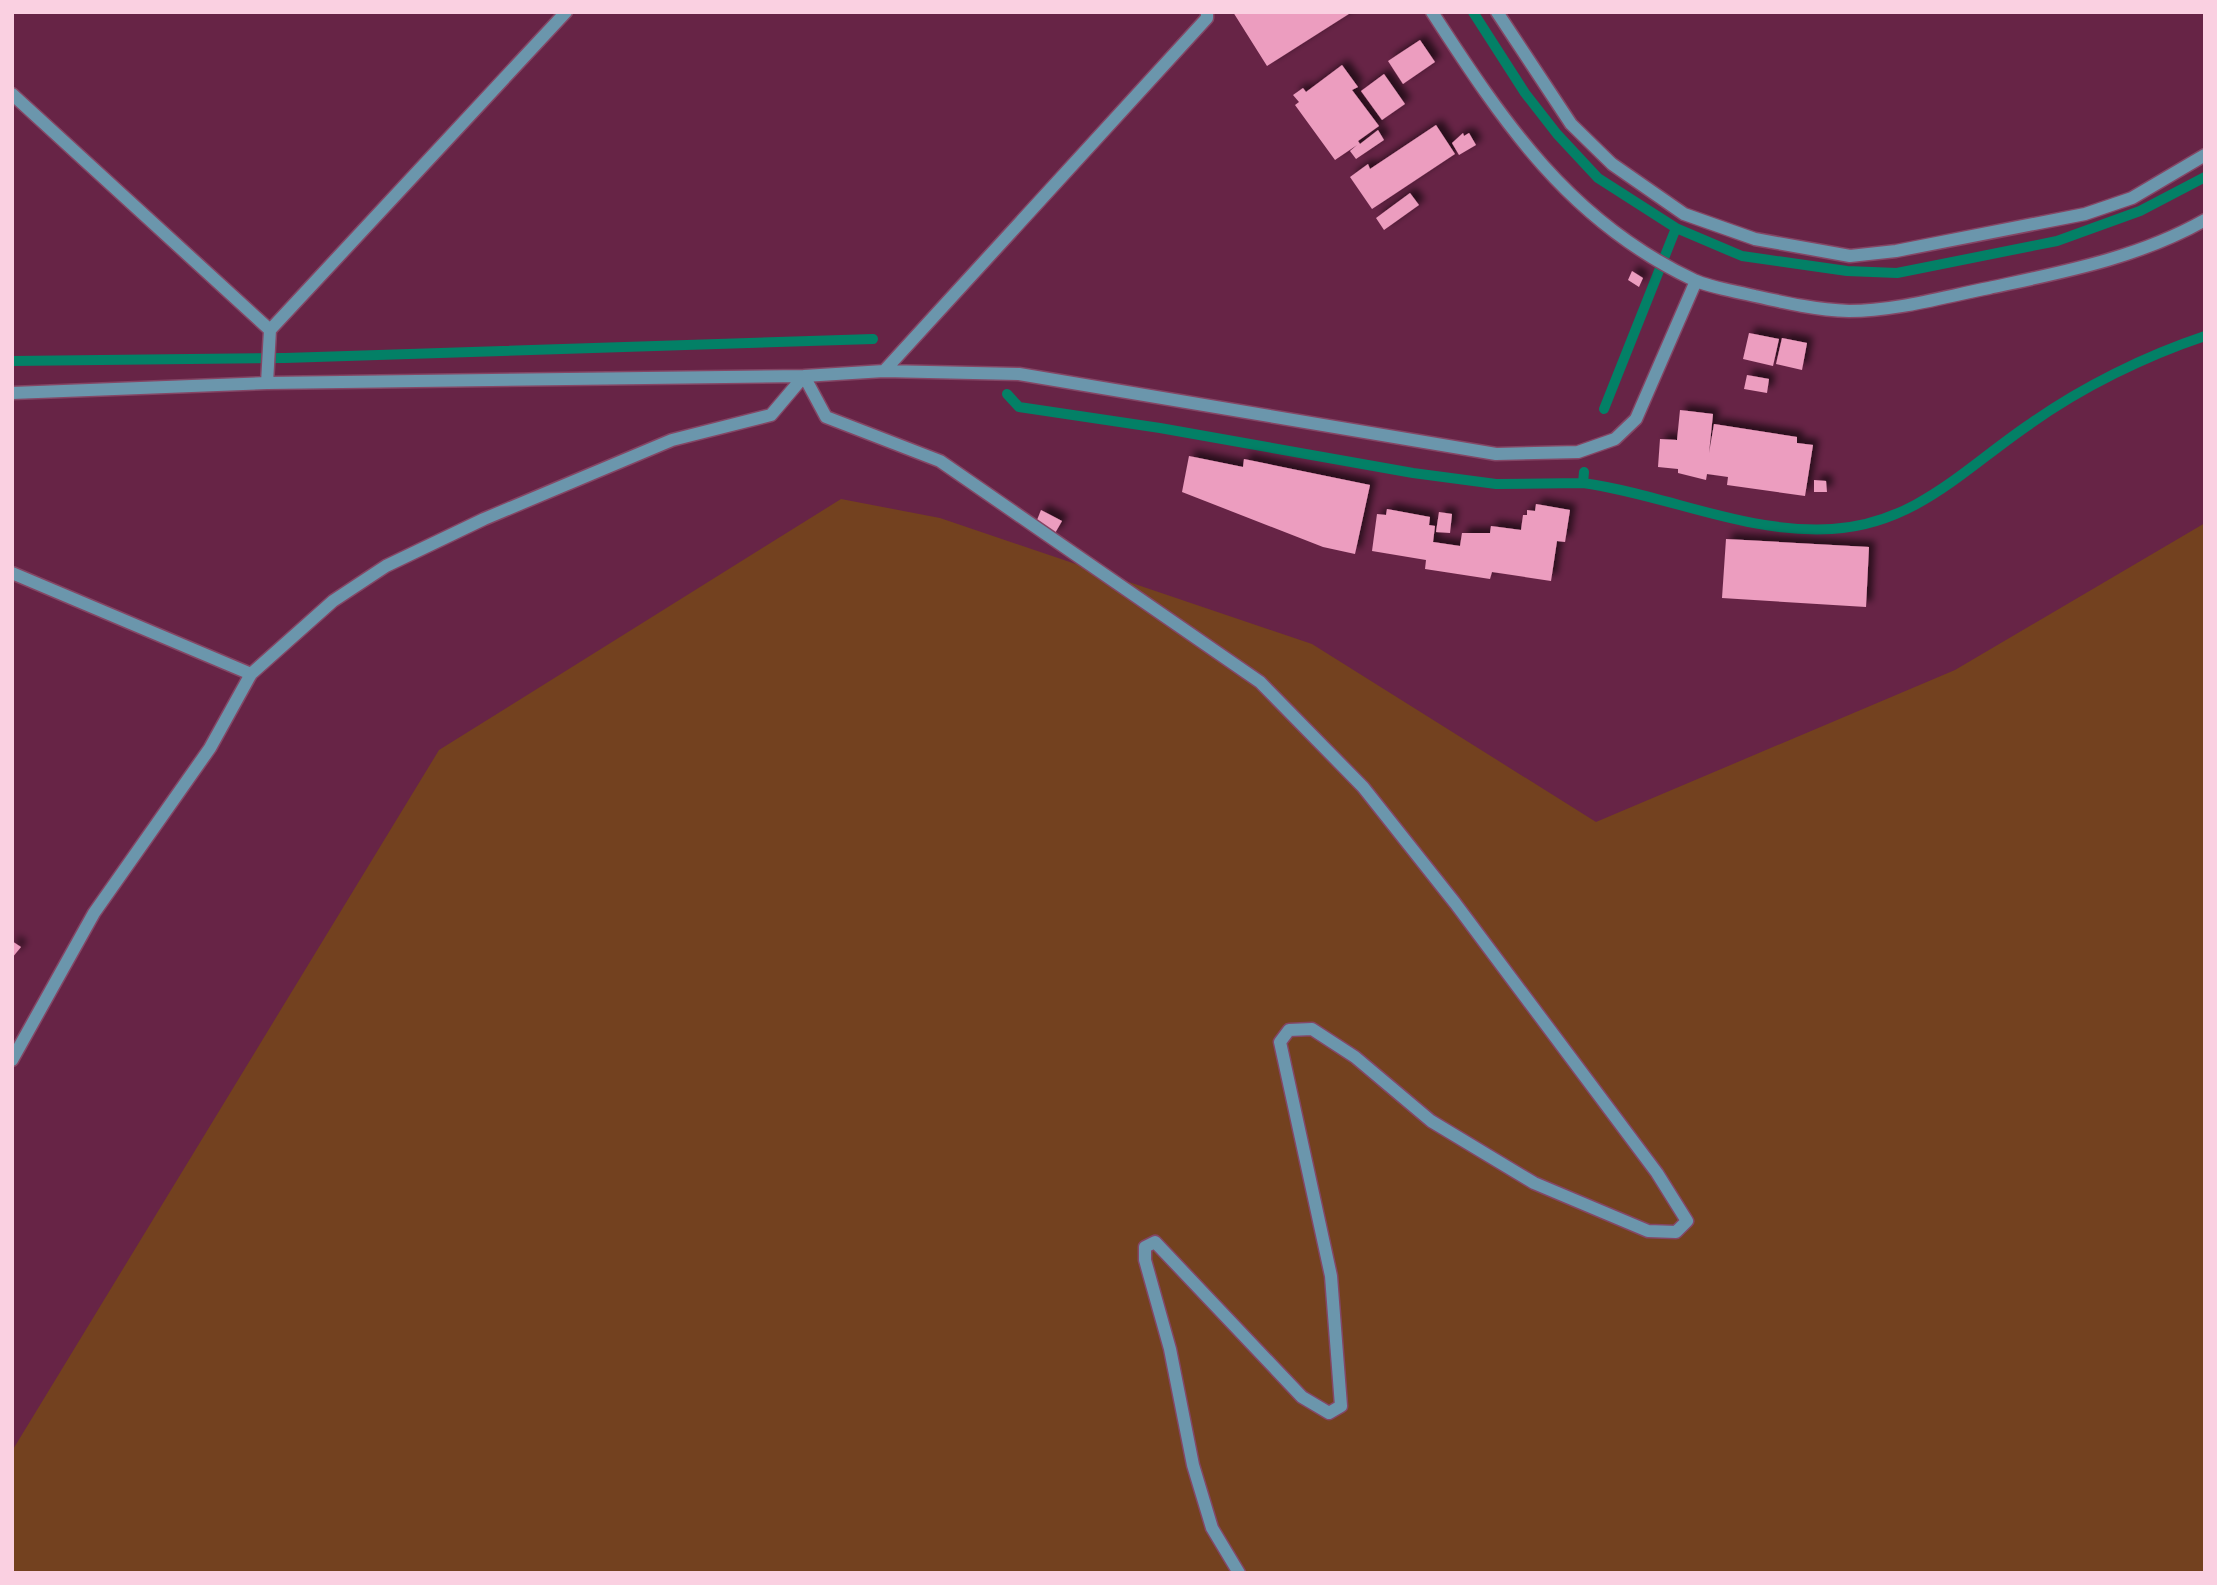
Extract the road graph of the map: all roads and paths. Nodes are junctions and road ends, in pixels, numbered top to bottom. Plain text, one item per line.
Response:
1 (566, 12) edge
2 (1207, 12) edge
3 (1432, 12) edge
4 (1497, 12) edge
5 (12, 94) edge
6 (2205, 155) edge
7 (2205, 220) edge
8 (1696, 281) junction
9 (270, 330) junction
10 (884, 371) junction
11 (804, 376) junction
12 (267, 377) junction
13 (12, 393) edge
14 (12, 573) edge
15 (251, 674) junction
16 (12, 1060) edge
17 (1240, 1573) edge

1 - 9 street
2 - 10 street
3 - 8 street
4 - 6 street
5 - 9 street
7 - 8 street
8 - 10 street
9 - 12 street
10 - 11 street
11 - 12 street
11 - 15 street
11 - 17 street
12 - 13 street
14 - 15 street
15 - 16 street

